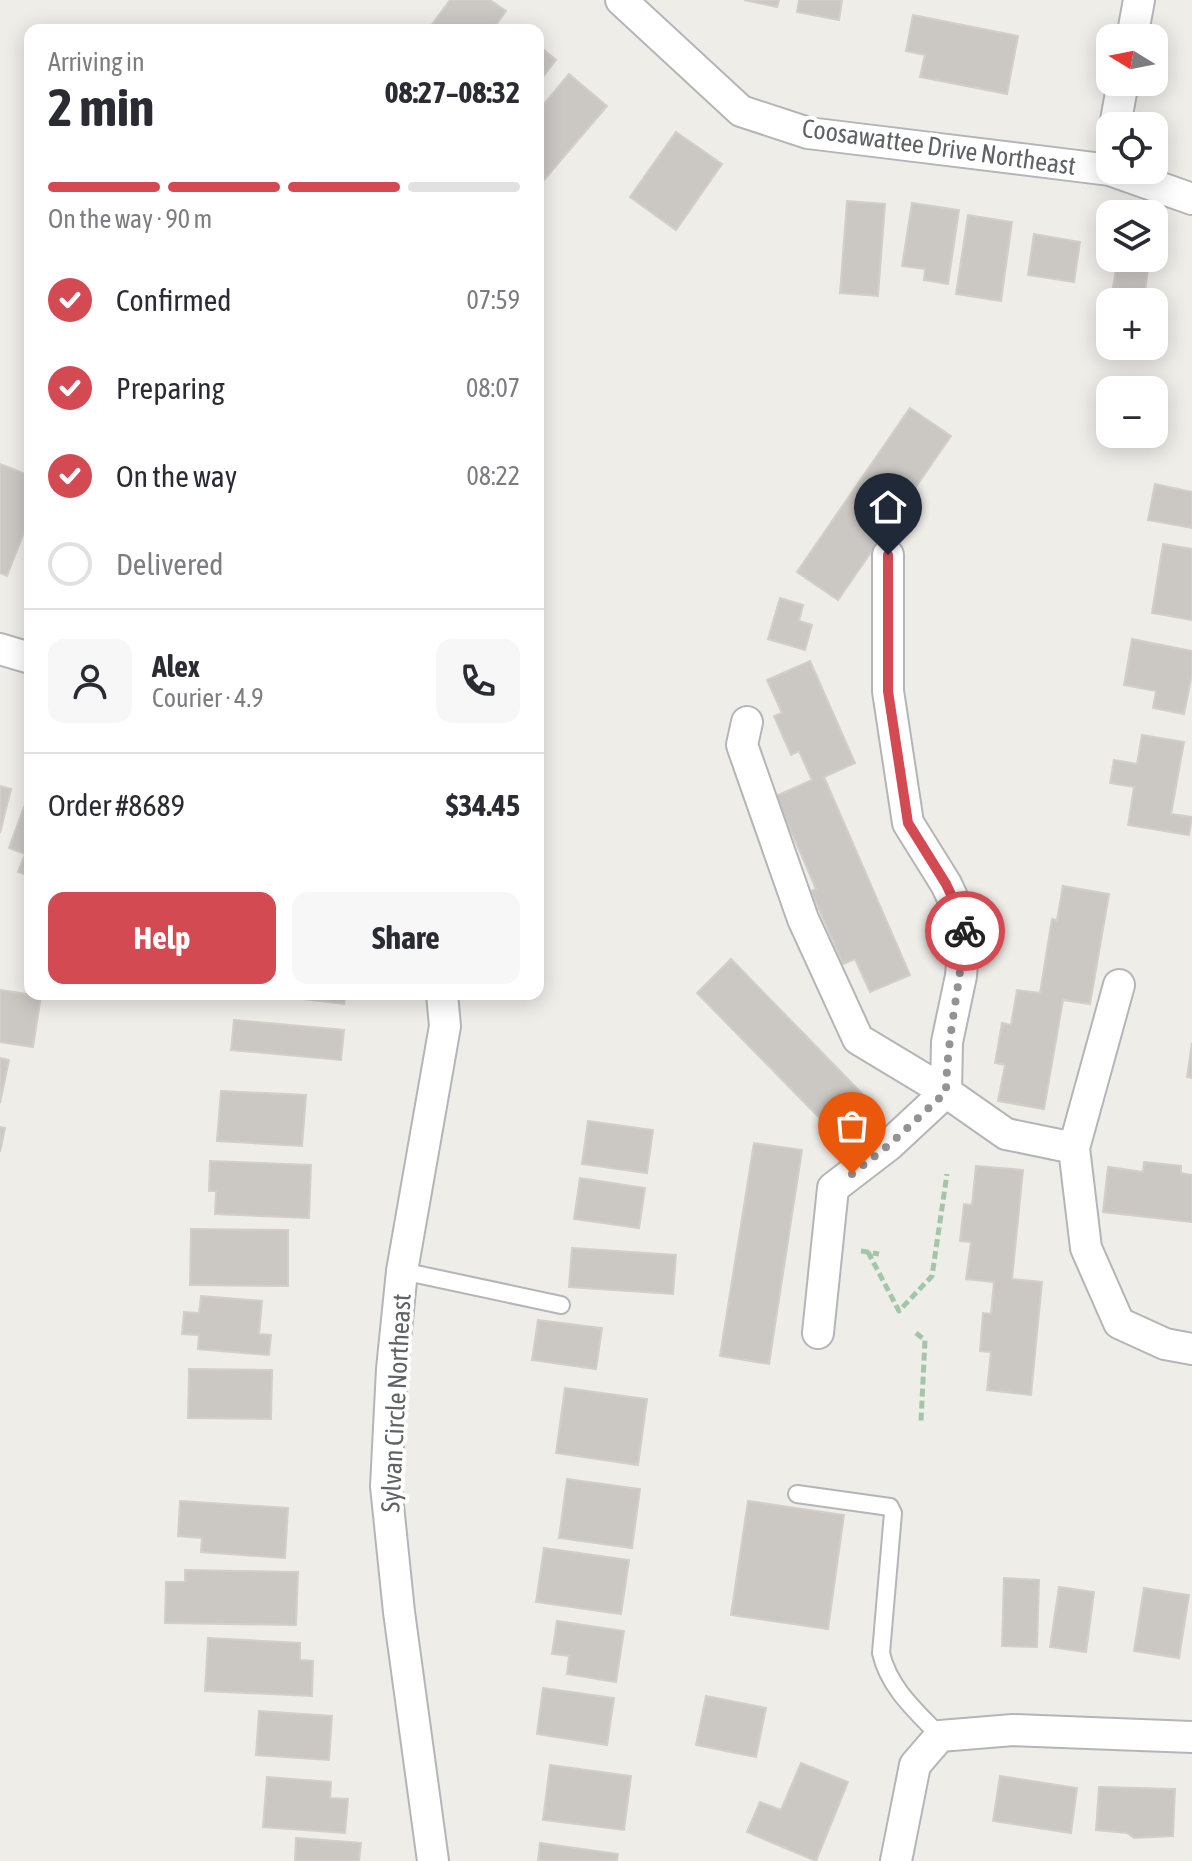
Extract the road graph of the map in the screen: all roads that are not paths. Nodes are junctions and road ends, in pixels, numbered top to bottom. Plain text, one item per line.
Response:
1 (621, 0) edge
2 (1139, 0) edge
3 (1135, 24) edge
4 (1096, 164) edge
5 (1155, 184) edge
6 (1192, 199) edge
7 (888, 555) dead end
8 (0, 649) edge
9 (24, 656) edge
10 (747, 722) dead end
11 (1119, 985) dead end
12 (443, 1000) edge
13 (946, 1092) junction
14 (1074, 1148) junction
15 (402, 1271) junction
16 (561, 1305) dead end
17 (818, 1333) dead end
18 (1192, 1349) edge
19 (797, 1494) dead end
20 (940, 1736) junction
21 (1192, 1737) edge
22 (433, 1861) edge
23 (896, 1861) edge

1 - 4 street, Coosawattee Drive Northeast
2 - 3 street
5 - 6 street, Coosawattee Drive Northeast
7 - 13 street
8 - 9 street
10 - 13 street
11 - 14 street
12 - 15 street, Sylvan Circle Northeast
13 - 14 street
13 - 17 street
14 - 18 street
15 - 16 lane
15 - 22 street, Sylvan Circle Northeast
19 - 20 lane
20 - 21 street
20 - 23 street

